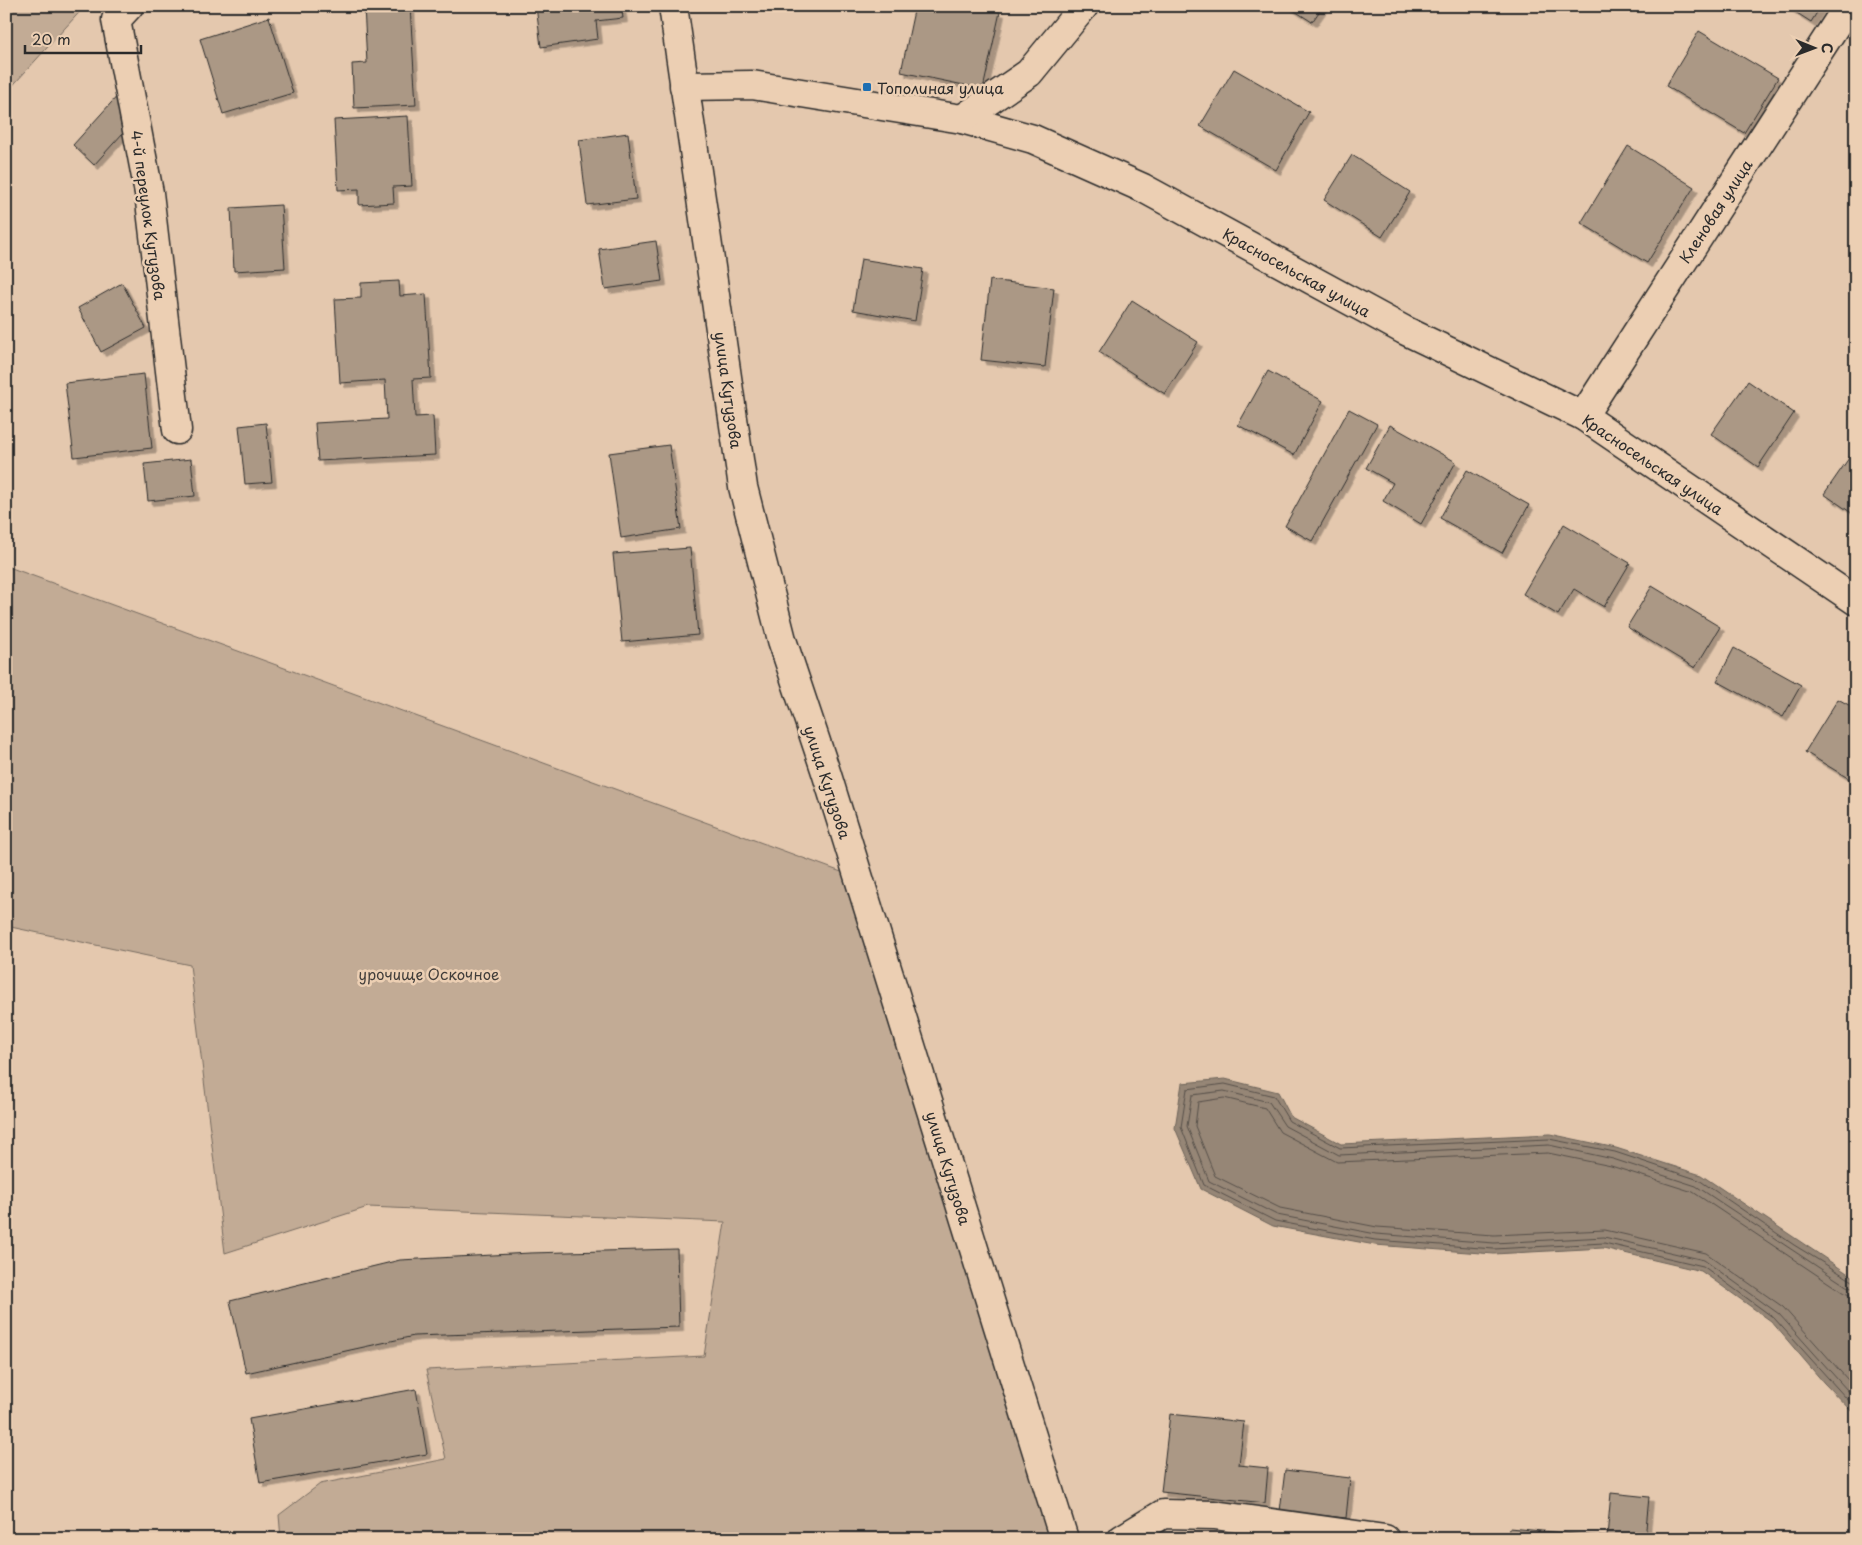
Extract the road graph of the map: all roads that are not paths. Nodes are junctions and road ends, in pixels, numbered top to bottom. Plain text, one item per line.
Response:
1 (129, 6) edge
2 (672, 6) edge
3 (1084, 6) edge
4 (1848, 6) edge
5 (684, 86) junction
6 (962, 119) junction
7 (1583, 416) junction
8 (177, 430) dead end
9 (1856, 601) edge
10 (1064, 1539) edge
11 (1122, 1539) edge
12 (1385, 1539) edge

1 - 8 street, 4-й переулок Кутузова
2 - 5 street, улица Кутузова
3 - 6 street
4 - 7 street, Кленовая улица
5 - 6 street, Красносельская улица
5 - 10 street, улица Кутузова
6 - 7 street, Красносельская улица
7 - 9 street, Красносельская улица
11 - 12 street

